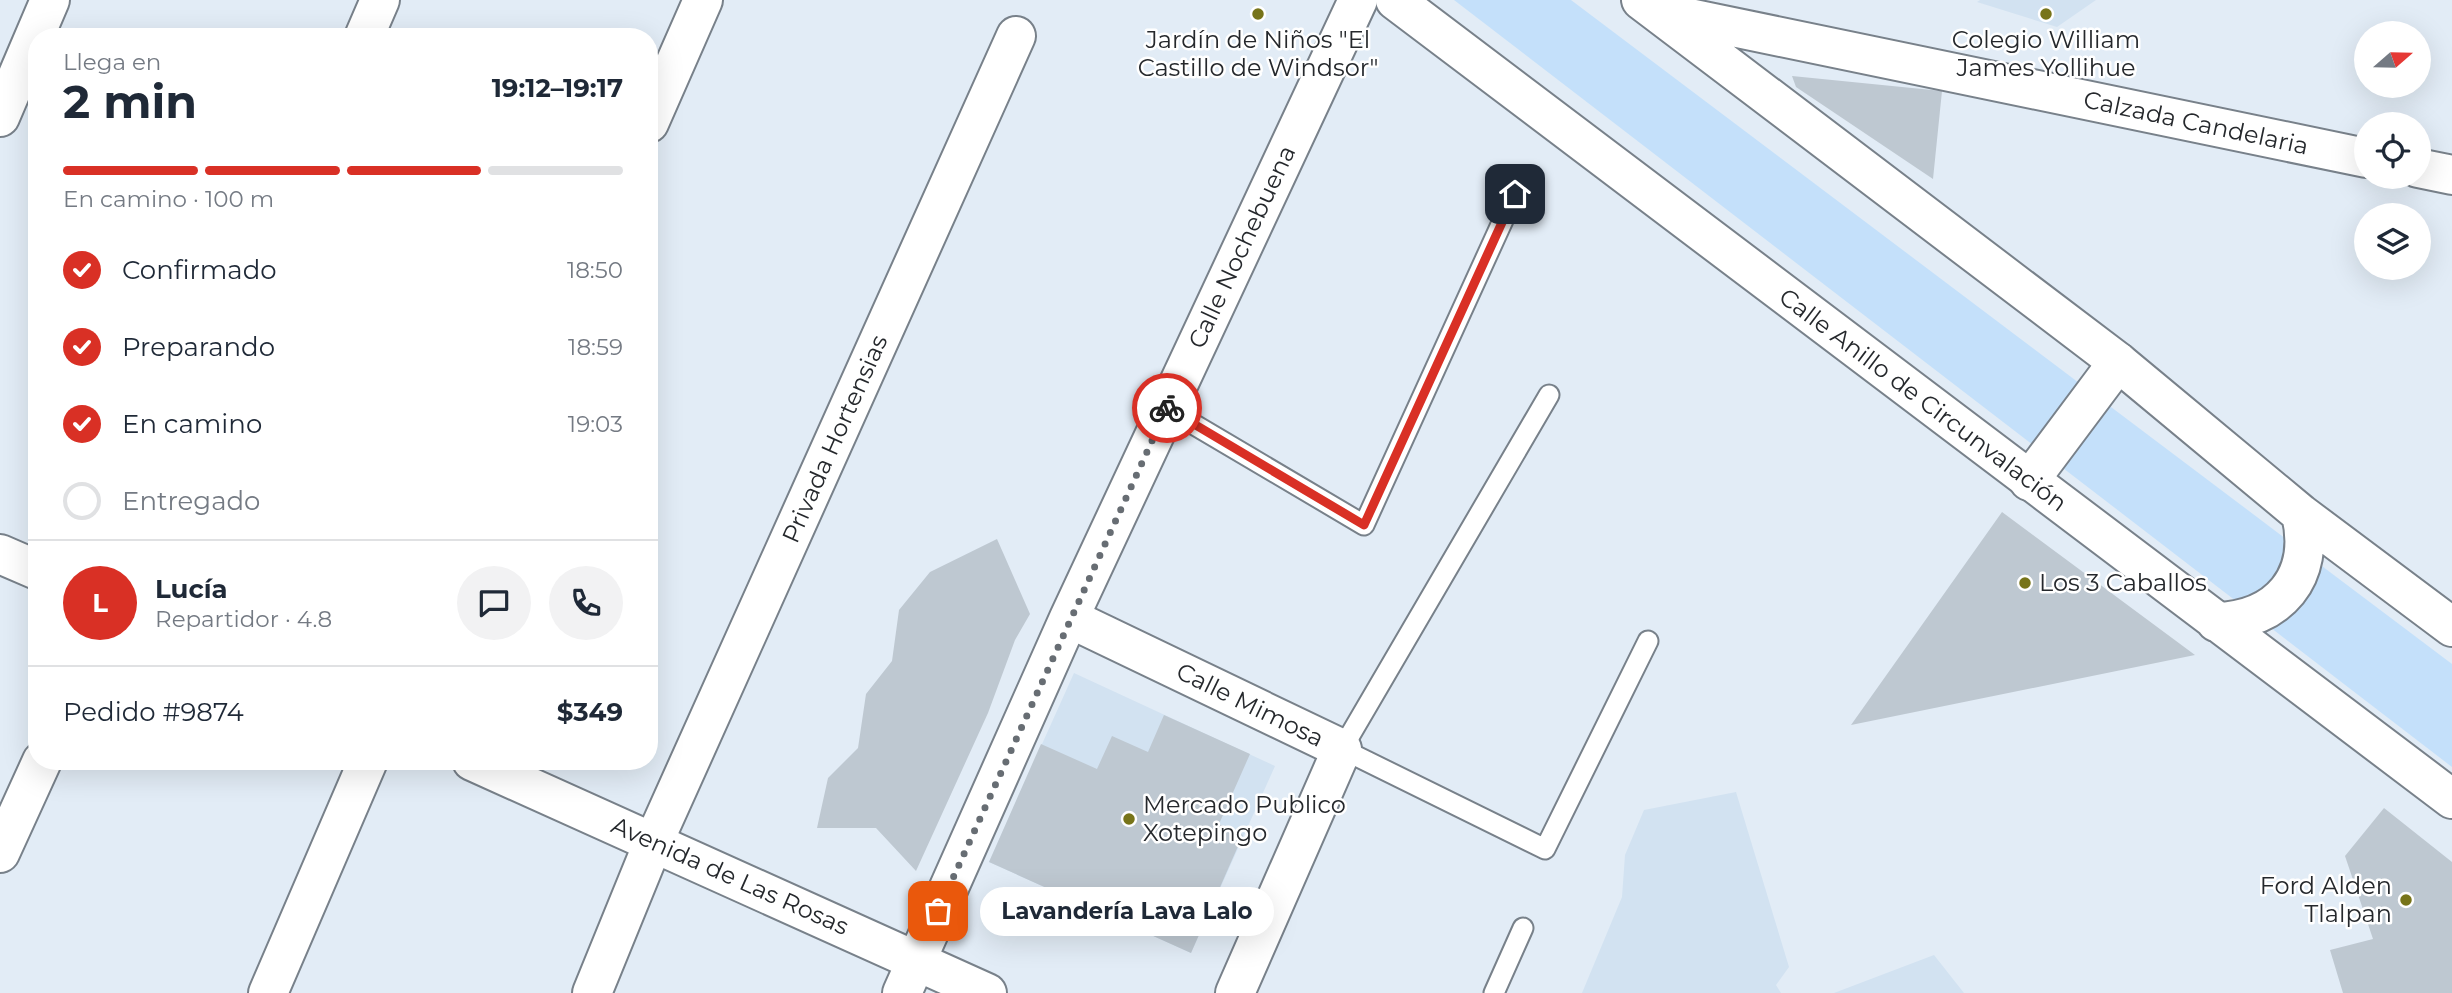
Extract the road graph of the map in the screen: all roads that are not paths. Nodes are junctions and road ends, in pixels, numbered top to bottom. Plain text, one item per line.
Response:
1 (50, 0) edge
2 (380, 0) edge
3 (704, 0) edge
4 (1358, 0) edge
5 (1395, 0) edge
6 (1648, 6) edge
7 (38, 28) edge
8 (368, 28) edge
9 (1016, 36) dead end
10 (28, 51) edge
11 (658, 103) edge
12 (0, 117) edge
13 (2354, 155) edge
14 (2431, 171) edge
15 (2452, 175) edge
16 (1515, 194) dead end
17 (2118, 362) junction
18 (1549, 396) dead end
19 (1166, 408) junction
20 (2029, 481) junction
21 (2301, 514) junction
22 (0, 554) edge
23 (28, 566) edge
24 (1069, 618) junction
25 (2216, 622) junction
26 (2452, 627) edge
27 (1648, 641) dead end
28 (1342, 749) junction
29 (37, 770) edge
30 (364, 770) edge
31 (492, 770) edge
32 (2452, 799) edge
33 (654, 841) junction
34 (0, 853) edge
35 (1523, 928) dead end
36 (909, 976) edge
37 (268, 993) edge
38 (592, 993) edge
39 (987, 993) edge
40 (1235, 993) edge
41 (1494, 993) edge

1 - 7 street
2 - 8 street
3 - 11 street
4 - 19 street, Calle Nochebuena
5 - 20 street, Calle Anillo de Circunvalación
6 - 13 street, Calzada Candelaria
6 - 17 street
9 - 33 street, Privada Hortensias
10 - 12 street
14 - 15 street
16 - 19 lane
17 - 20 street
17 - 21 street
18 - 28 lane
19 - 24 street, Calle Nochebuena
20 - 25 street, Calle Anillo de Circunvalación
21 - 25 street
21 - 26 street
22 - 23 street
24 - 28 street, Calle Mimosa
24 - 36 street, Calle Nochebuena
25 - 32 street, Calle Anillo de Circunvalación
27 - 28 lane
28 - 40 street, Calle Mimosa
29 - 34 street
30 - 37 street
31 - 33 street, Avenida de Las Rosas
33 - 36 street, Avenida de Las Rosas
33 - 38 street, Privada Hortensias
35 - 41 lane
36 - 39 street, Avenida de Las Rosas

